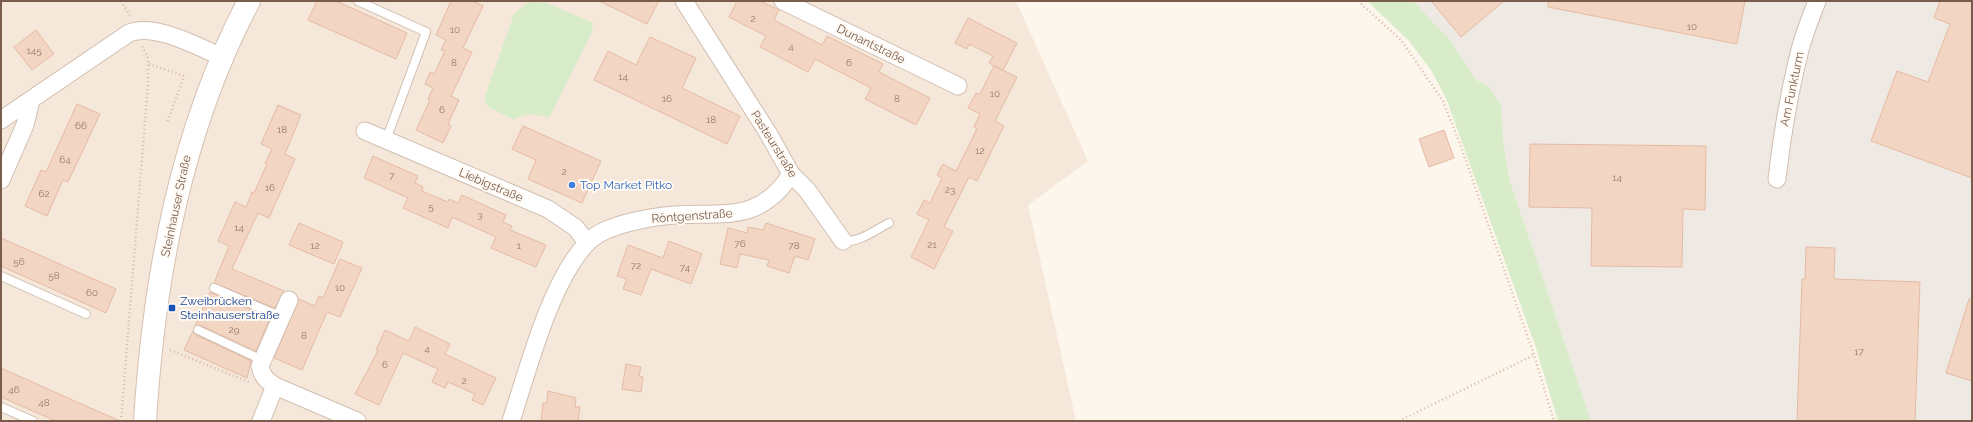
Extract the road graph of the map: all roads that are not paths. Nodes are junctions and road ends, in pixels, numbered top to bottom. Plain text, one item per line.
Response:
1 (249, 1) edge
2 (358, 1) edge
3 (684, 1) edge
4 (783, 1) edge
5 (1817, 1) edge
6 (222, 57) junction
7 (958, 86) dead end
8 (31, 100) junction
9 (1, 120) edge
10 (365, 131) dead end
11 (386, 140) junction
12 (791, 174) junction
13 (1777, 179) dead end
14 (1, 180) edge
15 (888, 223) dead end
16 (843, 241) joint
17 (588, 243) junction
18 (1, 276) edge
19 (214, 288) dead end
20 (289, 300) dead end
21 (86, 314) dead end
22 (282, 317) junction
23 (198, 330) dead end
24 (262, 360) junction
25 (271, 383) junction
26 (1, 406) edge
27 (33, 421) edge
28 (145, 421) edge
29 (261, 421) edge
30 (357, 421) edge
31 (511, 421) edge

1 - 6 main road, Steinhauser Straße
2 - 11 lane
3 - 12 street, Pasteurstraße
4 - 7 street, Dunantstraße
5 - 13 street, Am Funkturm
6 - 8 street
6 - 28 main road, Steinhauser Straße
8 - 9 street
8 - 14 street
10 - 11 street, Liebigstraße
11 - 17 street, Liebigstraße
12 - 16 street, Pasteurstraße
12 - 17 street, Röntgenstraße
15 - 16 lane, Pasteurstraße
17 - 31 street, Röntgenstraße
18 - 21 lane
19 - 22 lane
20 - 22 street
22 - 24 street
23 - 24 lane
24 - 25 street
25 - 29 street
25 - 30 street
26 - 27 lane

